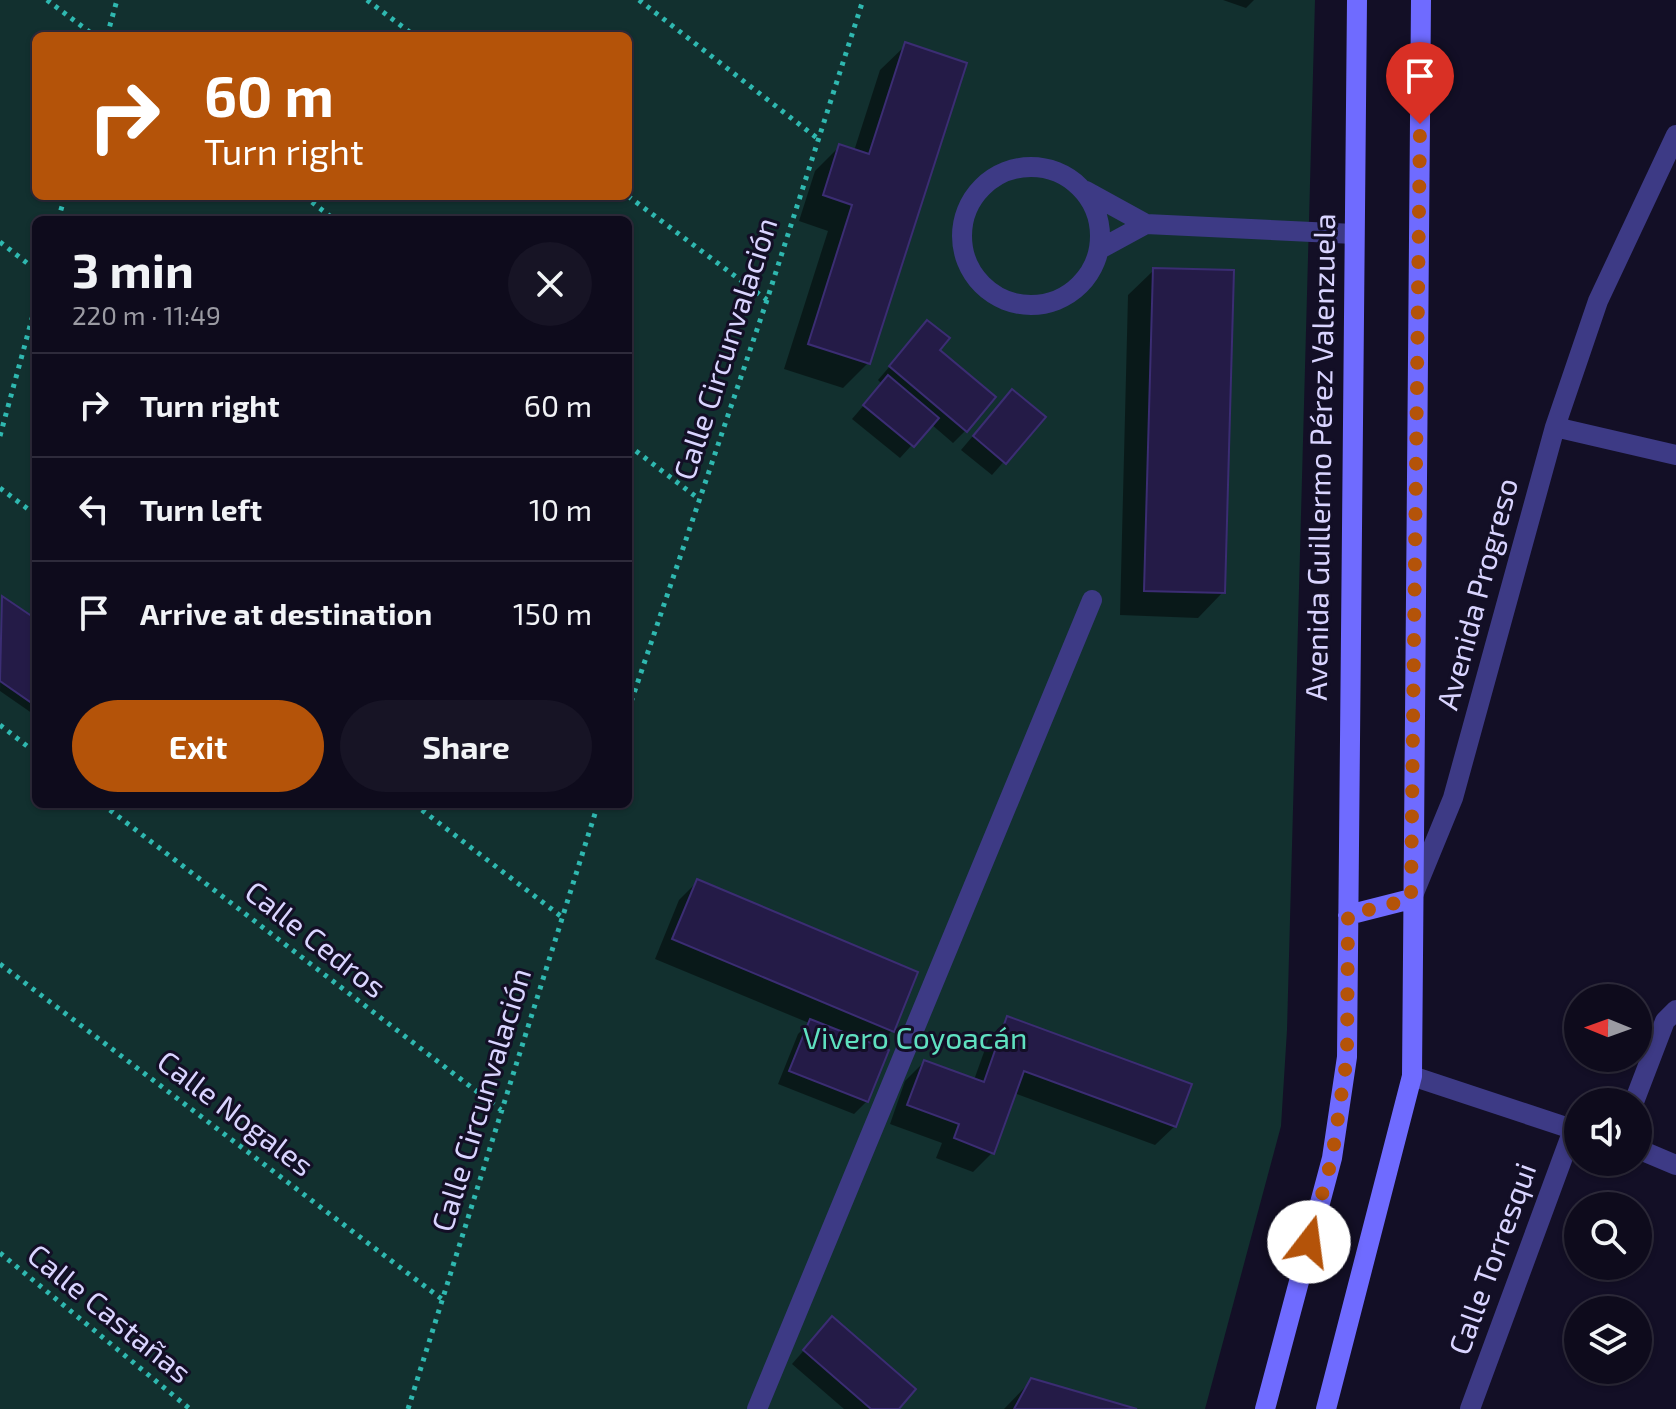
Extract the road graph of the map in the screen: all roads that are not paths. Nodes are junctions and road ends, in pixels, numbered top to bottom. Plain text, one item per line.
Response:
1 (1357, 0) edge
2 (1421, 0) edge
3 (1676, 135) edge
4 (1082, 188) junction
5 (1146, 224) junction
6 (1354, 234) junction
7 (1100, 249) junction
8 (1555, 427) junction
9 (1676, 455) edge
10 (1092, 600) dead end
11 (1411, 899) junction
12 (1348, 915) junction
13 (1676, 1010) edge
14 (1412, 1076) junction
15 (1639, 1088) edge
16 (1564, 1127) edge
17 (1652, 1155) edge
18 (1564, 1160) edge
19 (1676, 1165) edge
20 (757, 1409) edge
21 (1265, 1409) edge
22 (1326, 1409) edge
23 (1470, 1409) edge

1 - 6 street, Avenida Guillermo Pérez Valenzuela
2 - 11 street
3 - 8 street, Avenida Progreso
4 - 5 street
4 - 7 street
4 - 7 street
5 - 6 street
5 - 7 street
6 - 12 street, Avenida Guillermo Pérez Valenzuela
8 - 9 street
8 - 11 street, Avenida Progreso
10 - 20 street
11 - 12 street
11 - 14 street, Avenida Progreso
12 - 21 street
13 - 15 street
14 - 16 street
14 - 22 street, Avenida Progreso
17 - 19 street
18 - 23 street, Calle Torresqui

